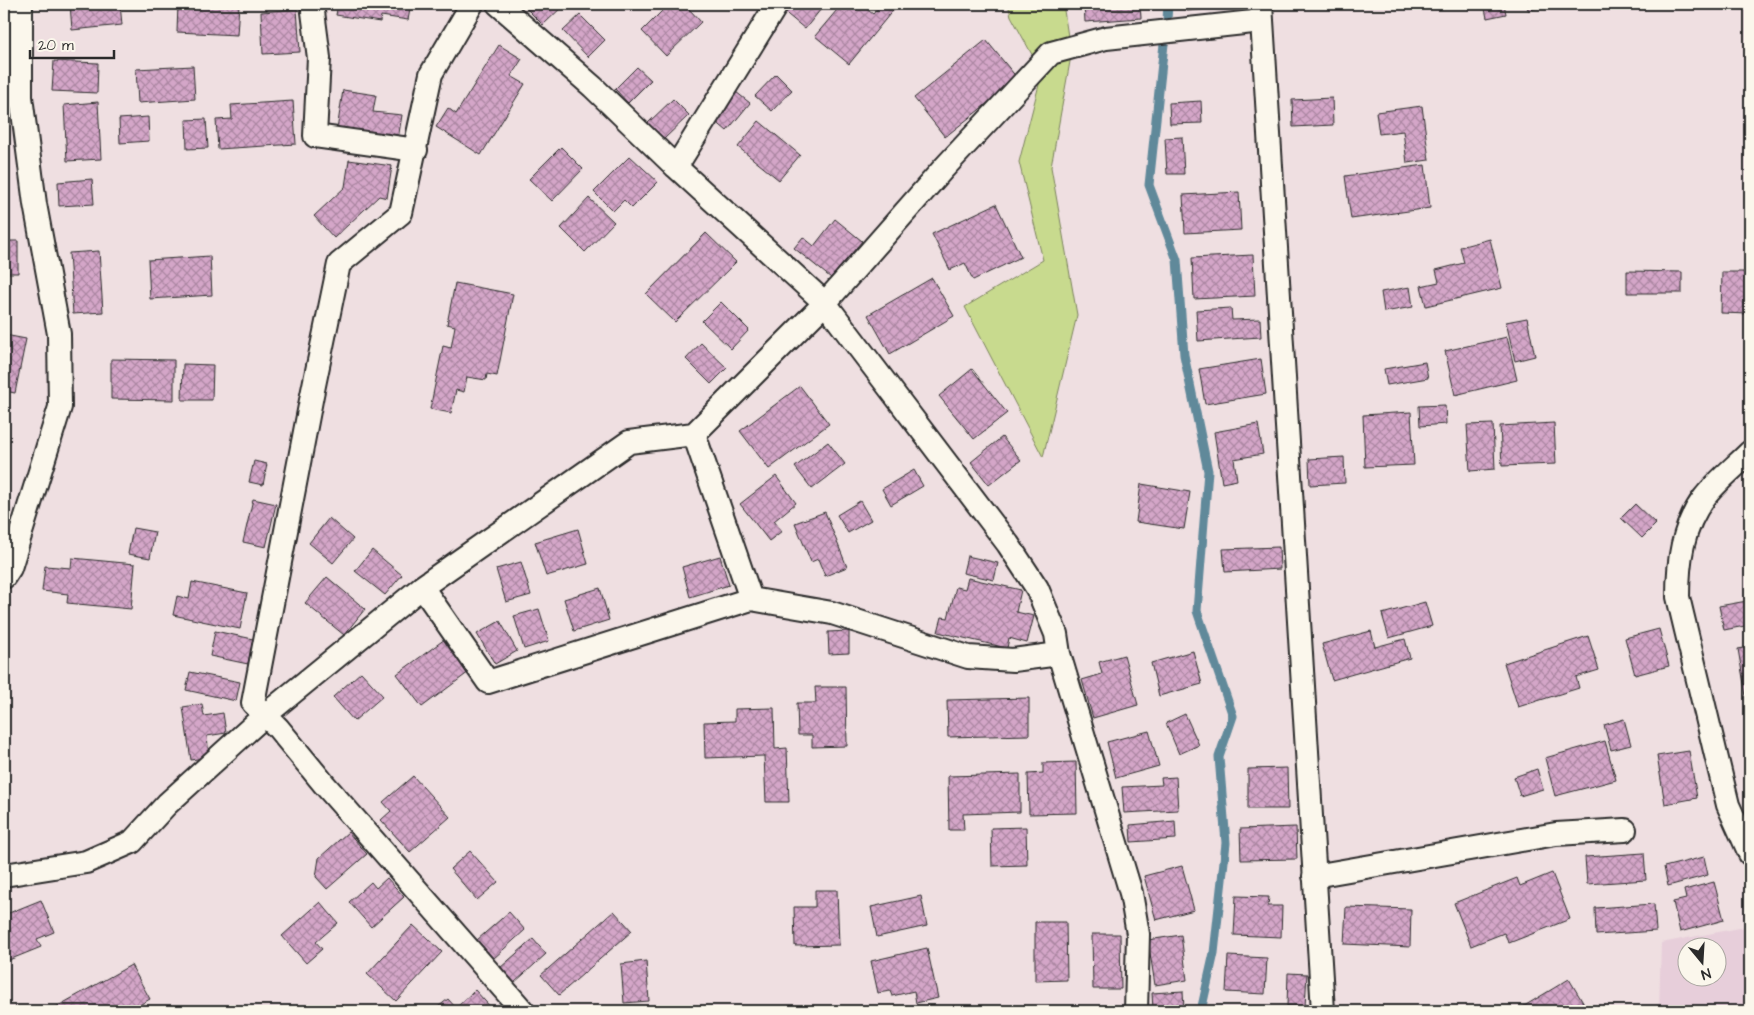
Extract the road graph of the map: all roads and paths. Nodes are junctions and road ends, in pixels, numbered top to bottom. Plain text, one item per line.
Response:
1 (20, 4) edge
2 (312, 4) edge
3 (472, 4) edge
4 (498, 4) edge
5 (777, 4) edge
6 (1261, 12) edge
7 (416, 150) junction
8 (676, 167) junction
9 (825, 303) junction
10 (694, 434) junction
11 (1750, 452) edge
12 (4, 577) edge
13 (422, 587) junction
14 (751, 599) junction
15 (1059, 654) junction
16 (264, 716) junction
17 (1625, 830) dead end
18 (1750, 854) edge
19 (4, 875) edge
20 (1314, 876) junction
21 (523, 1011) edge
22 (1136, 1011) edge
23 (1322, 1011) edge

1 - 12 street
2 - 7 street
3 - 7 street
4 - 8 street
5 - 8 street
6 - 9 street
6 - 20 street
7 - 16 street
8 - 9 street
9 - 10 street
9 - 15 street
10 - 13 street
10 - 14 street
11 - 18 street
13 - 14 street
13 - 16 street
14 - 15 street
15 - 22 street
16 - 19 street
16 - 21 street
17 - 20 street
20 - 23 street

